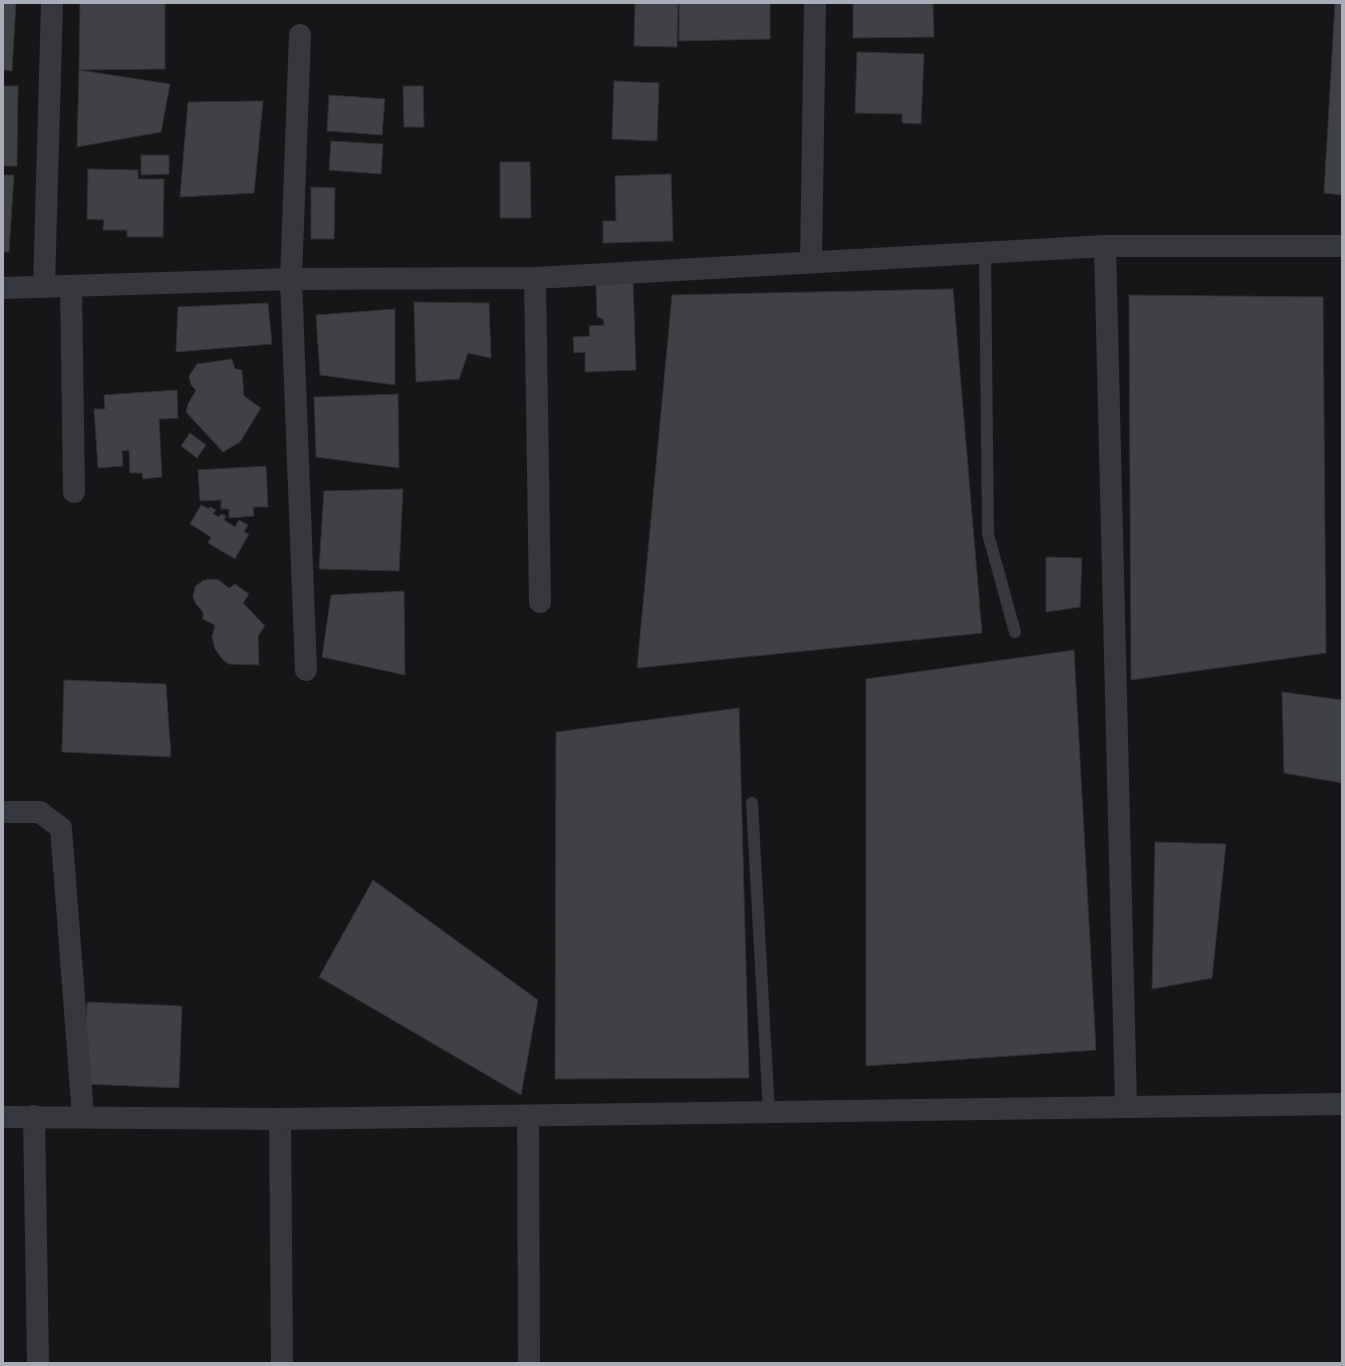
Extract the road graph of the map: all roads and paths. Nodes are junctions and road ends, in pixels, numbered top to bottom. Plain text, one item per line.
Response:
1 (52, 3) edge
2 (815, 3) edge
3 (300, 35) dead end
4 (1105, 246) junction
5 (1342, 246) edge
6 (985, 252) junction
7 (811, 262) junction
8 (534, 278) junction
9 (291, 279) junction
10 (71, 286) junction
11 (44, 287) junction
12 (3, 288) edge
13 (74, 492) dead end
14 (540, 602) dead end
15 (1015, 632) dead end
16 (306, 670) dead end
17 (752, 803) dead end
18 (3, 812) edge
19 (1342, 1104) edge
20 (1126, 1106) junction
21 (769, 1112) junction
22 (34, 1116) junction
23 (83, 1116) junction
24 (528, 1116) junction
25 (3, 1117) edge
26 (280, 1119) junction
27 (38, 1363) edge
28 (282, 1363) edge
29 (529, 1363) edge

1 - 11 street
2 - 7 street
3 - 9 street
4 - 5 street
4 - 6 street
4 - 20 street
6 - 7 street
6 - 15 lane
7 - 8 street
8 - 9 street
8 - 14 street
9 - 10 street
9 - 16 street
10 - 11 street
10 - 13 street
11 - 12 street
17 - 21 lane
18 - 23 street
19 - 20 street
20 - 21 street
21 - 24 street
22 - 23 street
22 - 25 street
22 - 27 street
23 - 26 street
24 - 26 street
24 - 29 street
26 - 28 street

